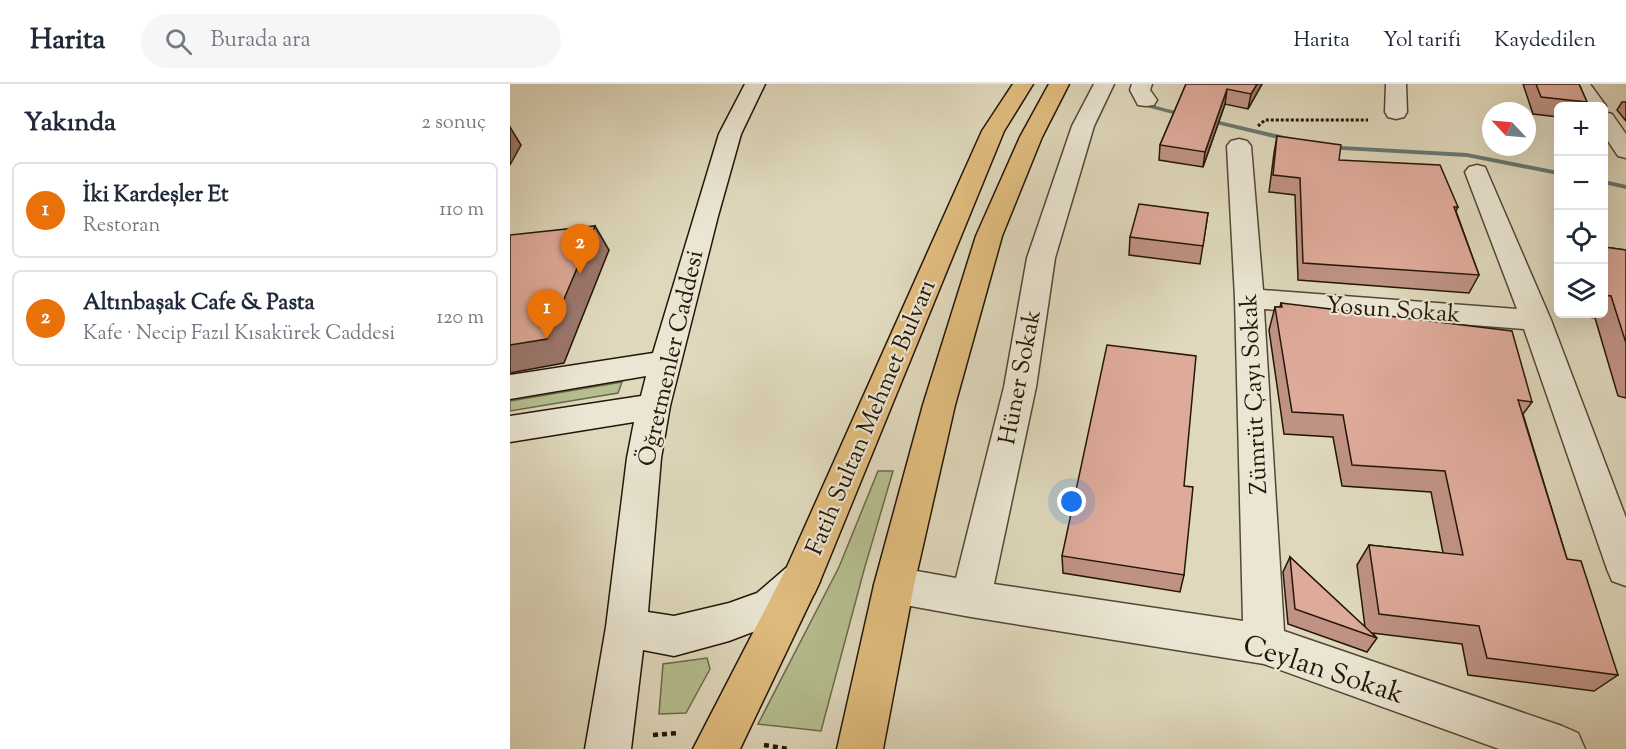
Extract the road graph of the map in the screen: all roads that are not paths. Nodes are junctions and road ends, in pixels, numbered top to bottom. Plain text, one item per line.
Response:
1 (754, 84) edge
2 (1023, 84) edge
3 (1059, 84) edge
4 (1104, 84) edge
5 (1580, 84) edge
6 (1390, 85) edge
7 (1592, 102) edge
8 (1396, 112) road end
9 (1608, 124) edge
10 (1239, 146) dead end
11 (1626, 152) edge
12 (1477, 172) dead end
13 (1249, 298) junction
14 (1536, 321) junction
15 (666, 362) junction
16 (510, 387) edge
17 (654, 406) junction
18 (510, 429) edge
19 (1626, 569) edge
20 (800, 581) junction
21 (894, 585) junction
22 (971, 599) junction
23 (626, 627) junction
24 (1264, 644) junction
25 (608, 749) edge
26 (716, 749) edge
27 (860, 749) edge
28 (1562, 749) edge

1 - 15 street, Öğretmenler Caddesi
2 - 20 main road, Fatih Sultan Mehmet Bulvarı
3 - 21 main road, Fatih Sultan Mehmet Bulvarı
4 - 22 street, Hüner Sokak
5 - 7 street
6 - 8 street
9 - 11 street
10 - 13 street, Zümrüt Çayı Sokak
12 - 14 street
13 - 14 street, Yosun Sokak
13 - 24 street, Zümrüt Çayı Sokak
14 - 19 street
15 - 16 street
15 - 17 street, Öğretmenler Caddesi
17 - 18 street
17 - 23 street, Öğretmenler Caddesi
20 - 23 street
20 - 26 main road, Fatih Sultan Mehmet Bulvarı
21 - 22 street
21 - 27 main road, Fatih Sultan Mehmet Bulvarı
22 - 24 street, Ceylan Sokak
23 - 25 street, Öğretmenler Caddesi
24 - 28 street, Ceylan Sokak

